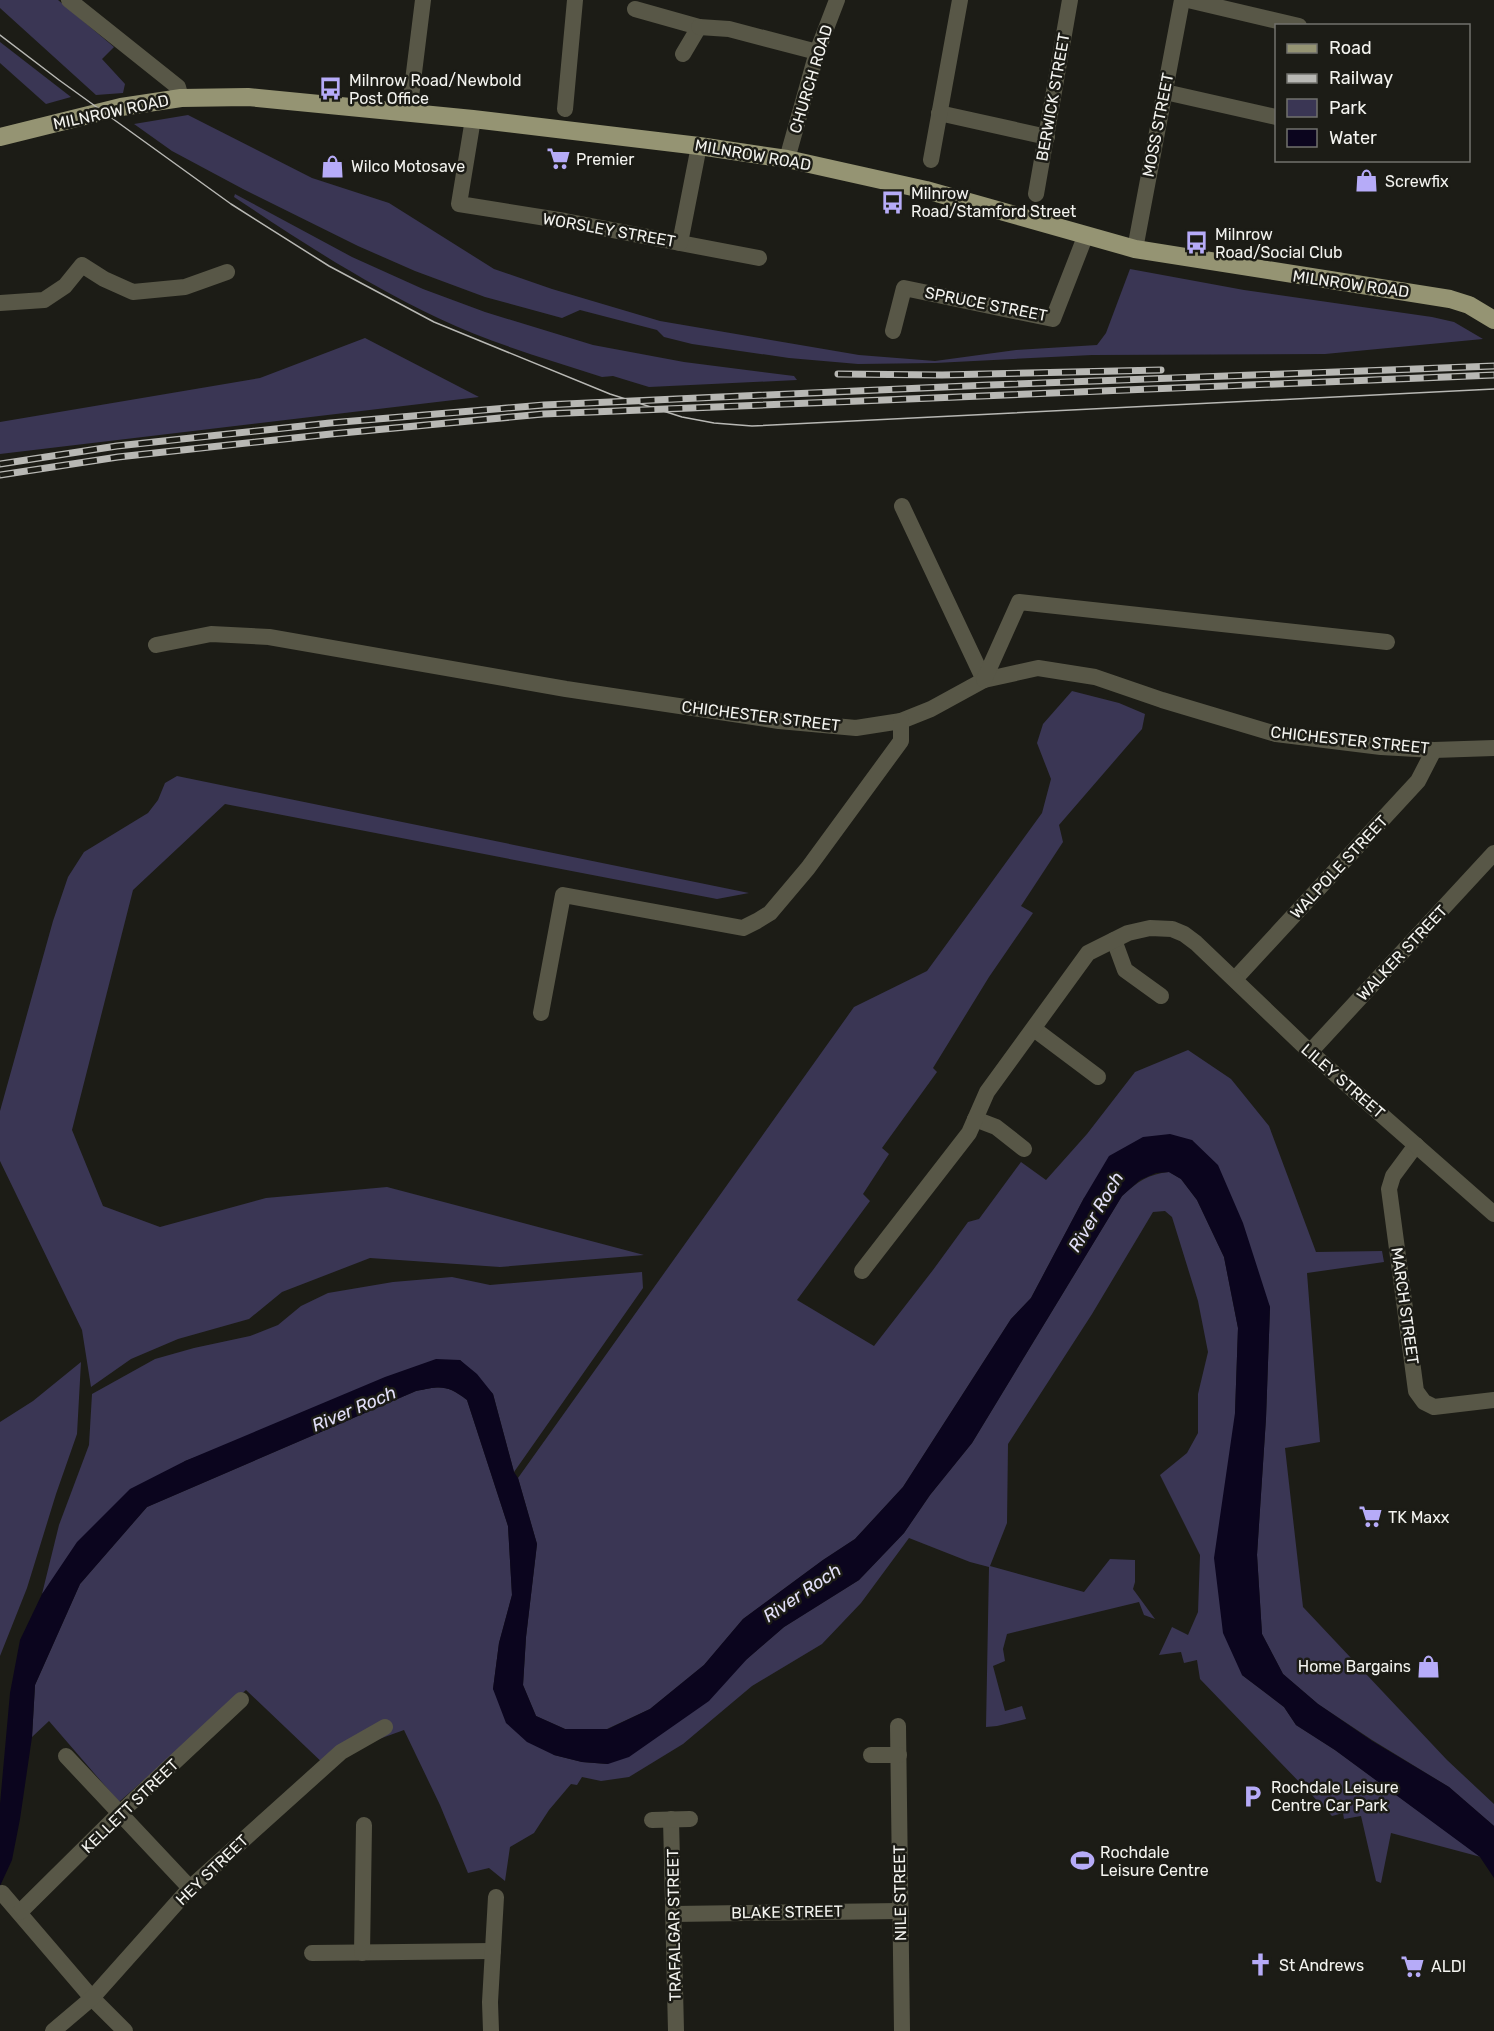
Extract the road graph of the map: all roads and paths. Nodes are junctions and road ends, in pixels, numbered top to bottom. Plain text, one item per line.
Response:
1 (69, 0) edge
2 (423, 0) edge
3 (575, 0) edge
4 (837, 0) edge
5 (960, 0) edge
6 (1070, 0) edge
7 (1182, 0) edge
8 (1188, 0) edge
9 (635, 9) dead end
10 (1290, 24) edge
11 (699, 27) junction
12 (817, 52) junction
13 (683, 54) dead end
14 (1165, 92) junction
15 (181, 98) junction
16 (565, 109) dead end
17 (410, 113) junction
18 (939, 113) junction
19 (1275, 117) edge
20 (473, 119) junction
21 (0, 137) edge
22 (1047, 137) junction
23 (699, 146) junction
24 (787, 159) junction
25 (932, 160) dead end
26 (1036, 194) dead end
27 (1085, 237) junction
28 (680, 243) junction
29 (1135, 249) junction
30 (759, 258) dead end
31 (227, 272) dead end
32 (0, 303) edge
33 (1494, 320) edge
34 (893, 331) dead end
35 (902, 506) dead end
36 (1387, 642) dead end
37 (156, 645) dead end
38 (984, 680) junction
39 (901, 721) junction
40 (1494, 748) edge
41 (1434, 750) junction
42 (1494, 853) edge
43 (1114, 940) junction
44 (1235, 979) junction
45 (1161, 996) dead end
46 (541, 1013) dead end
47 (1034, 1029) junction
48 (1310, 1052) junction
49 (1098, 1077) dead end
50 (975, 1119) junction
51 (1416, 1144) junction
52 (1024, 1149) dead end
53 (1494, 1214) edge
54 (862, 1271) dead end
55 (1494, 1400) edge
56 (241, 1700) dead end
57 (898, 1726) dead end
58 (385, 1727) dead end
59 (870, 1755) dead end
60 (899, 1755) junction
61 (66, 1756) dead end
62 (120, 1813) junction
63 (671, 1819) junction
64 (690, 1819) dead end
65 (652, 1820) dead end
66 (364, 1825) dead end
67 (190, 1888) junction
68 (2, 1893) dead end
69 (496, 1897) dead end
70 (901, 1911) junction
71 (20, 1912) junction
72 (673, 1914) junction
73 (493, 1951) junction
74 (312, 1953) dead end
75 (362, 1953) junction
76 (92, 1998) junction
77 (53, 2031) edge
78 (125, 2031) edge
79 (490, 2031) edge
80 (676, 2031) edge
81 (902, 2031) edge

1 - 15 street
2 - 17 street
3 - 16 street
4 - 12 street, CHURCH ROAD
5 - 18 street
6 - 22 street, BERWICK STREET
7 - 14 street, MOSS STREET
8 - 10 street
9 - 11 street
11 - 12 street
11 - 13 street
12 - 24 street, CHURCH ROAD
14 - 19 street
14 - 29 street, MOSS STREET
15 - 17 main road, MILNROW ROAD
15 - 21 main road, MILNROW ROAD
17 - 20 main road, MILNROW ROAD
18 - 22 street
18 - 25 street
20 - 23 main road, MILNROW ROAD
20 - 28 street, WORSLEY STREET
22 - 26 street, BERWICK STREET
23 - 24 main road, MILNROW ROAD
23 - 28 street
24 - 27 main road, MILNROW ROAD
27 - 29 main road, MILNROW ROAD
27 - 34 street, SPRUCE STREET
28 - 30 street, WORSLEY STREET
29 - 33 main road, MILNROW ROAD
31 - 32 street
35 - 38 street
36 - 38 street
37 - 39 street, CHICHESTER STREET
38 - 39 street, CHICHESTER STREET
38 - 41 street, CHICHESTER STREET
39 - 46 street
40 - 41 street, CHICHESTER STREET
41 - 44 street, WALPOLE STREET
42 - 48 street, WALKER STREET
43 - 44 street, LILEY STREET
43 - 45 street
43 - 47 street, LILEY STREET
44 - 48 street, LILEY STREET
47 - 49 street
47 - 50 street, LILEY STREET
48 - 51 street, LILEY STREET
50 - 52 street
50 - 54 street, LILEY STREET
51 - 53 street, LILEY STREET
51 - 55 street, MARCH STREET
56 - 62 street, KELLETT STREET
57 - 60 street, NILE STREET
58 - 67 street, HEY STREET
59 - 60 street
60 - 70 street, NILE STREET
61 - 62 street
62 - 67 street
62 - 71 street, KELLETT STREET
63 - 64 street
63 - 65 street
63 - 72 street, TRAFALGAR STREET
66 - 75 street
67 - 76 street, HEY STREET
68 - 71 street
69 - 73 street
70 - 72 street, BLAKE STREET
70 - 81 street, NILE STREET
71 - 76 street
72 - 80 street, TRAFALGAR STREET
73 - 75 street
73 - 79 street
74 - 75 street
76 - 77 street, HEY STREET
76 - 78 street

